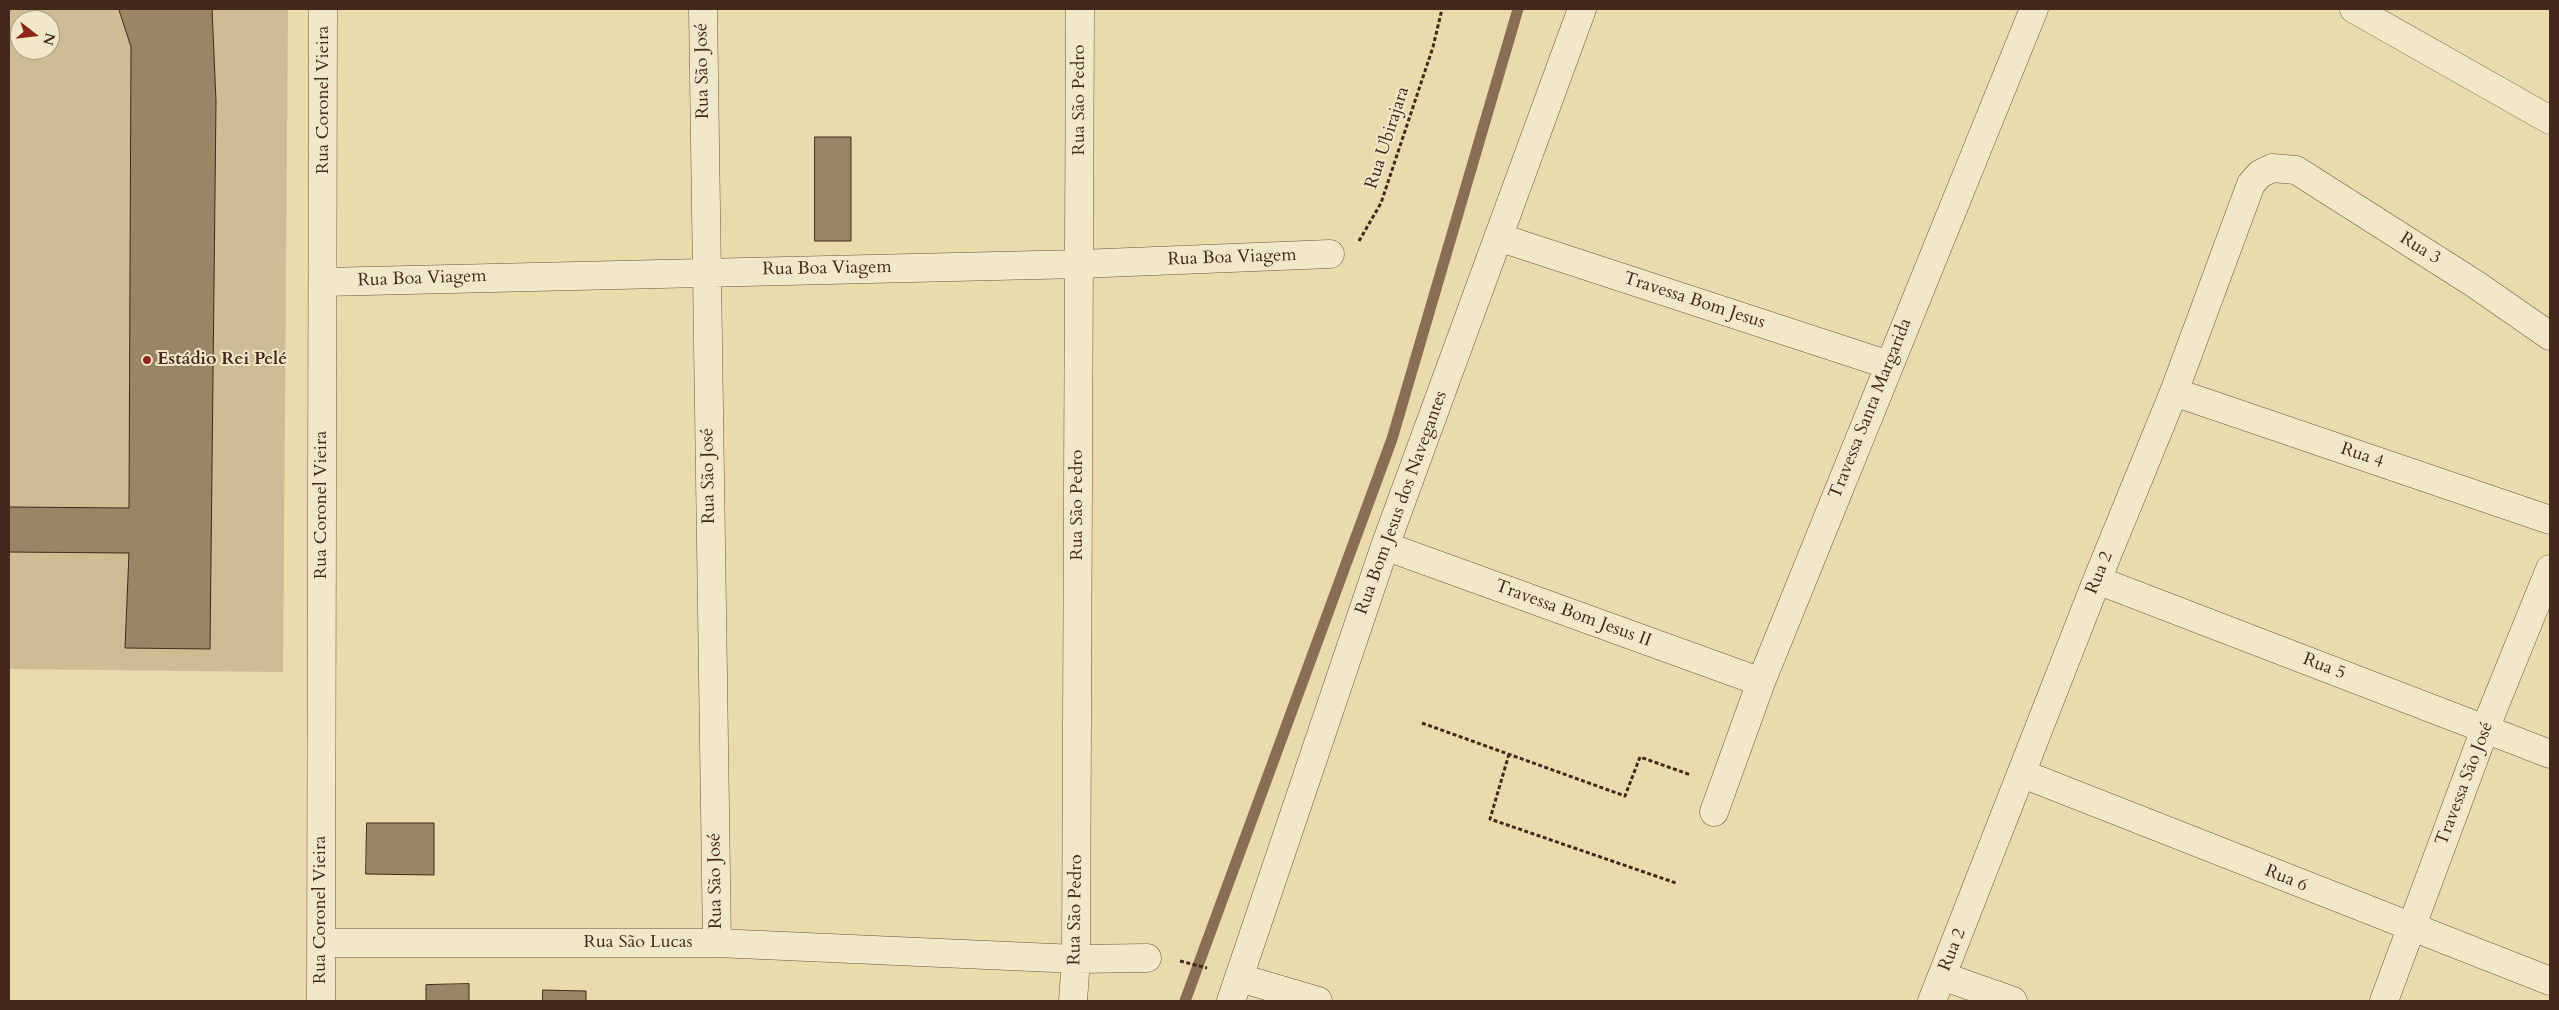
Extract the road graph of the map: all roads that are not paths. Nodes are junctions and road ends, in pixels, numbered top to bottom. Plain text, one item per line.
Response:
1 (323, 9) edge
2 (703, 9) edge
3 (1080, 9) edge
4 (1582, 9) edge
5 (2034, 9) edge
6 (2354, 9) edge
7 (2550, 120) edge
8 (2287, 168) joint
9 (1498, 238) junction
10 (1330, 254) road end
11 (1080, 264) junction
12 (705, 271) junction
13 (324, 282) junction
14 (2550, 336) edge
15 (1889, 365) junction
16 (2174, 392) junction
17 (2550, 520) edge
18 (1385, 546) junction
19 (2550, 569) edge
20 (2097, 580) junction
21 (1761, 682) junction
22 (2485, 729) junction
23 (2550, 754) edge
24 (2023, 774) junction
25 (1714, 812) dead end
26 (2412, 928) junction
27 (321, 943) junction
28 (717, 943) junction
29 (1147, 958) dead end
30 (1076, 959) junction
31 (1942, 976) junction
32 (2550, 981) edge
33 (1235, 990) edge
34 (321, 1001) edge
35 (1073, 1001) edge
36 (1318, 1001) edge
37 (1932, 1001) edge
38 (2013, 1001) edge
39 (2384, 1001) edge

1 - 13 street, Rua Coronel Vieira
2 - 12 street, Rua São José
3 - 11 street, Rua São Pedro
4 - 9 street, Rua Bom Jesus dos Navegantes
5 - 15 street, Travessa Santa Margarida
6 - 7 street
8 - 14 street, Rua 3
8 - 16 street, Rua 2
9 - 15 street, Travessa Bom Jesus
9 - 18 street, Rua Bom Jesus dos Navegantes
10 - 11 street, Rua Boa Viagem
11 - 12 street, Rua Boa Viagem
11 - 30 street, Rua São Pedro
12 - 13 street, Rua Boa Viagem
12 - 28 street, Rua São José
13 - 27 street, Rua Coronel Vieira
15 - 21 street, Travessa Santa Margarida
16 - 17 street, Rua 4
16 - 20 street, Rua 2
18 - 21 street, Travessa Bom Jesus II
18 - 33 street, Rua Bom Jesus dos Navegantes
19 - 22 street, Travessa São José
20 - 22 street, Rua 5
20 - 24 street, Rua 2
21 - 25 street, Travessa Santa Margarida
22 - 23 street, Rua 5
22 - 26 street, Travessa São José
24 - 26 street, Rua 6
24 - 31 street, Rua 2
26 - 32 street, Rua 6
26 - 39 street, Travessa São José
27 - 28 street, Rua São Lucas
27 - 34 street, Rua Coronel Vieira
28 - 30 street, Rua São Lucas
29 - 30 street, Rua São Lucas
30 - 35 street, Rua São Pedro
31 - 37 street, Rua 2
31 - 38 street
33 - 36 street

